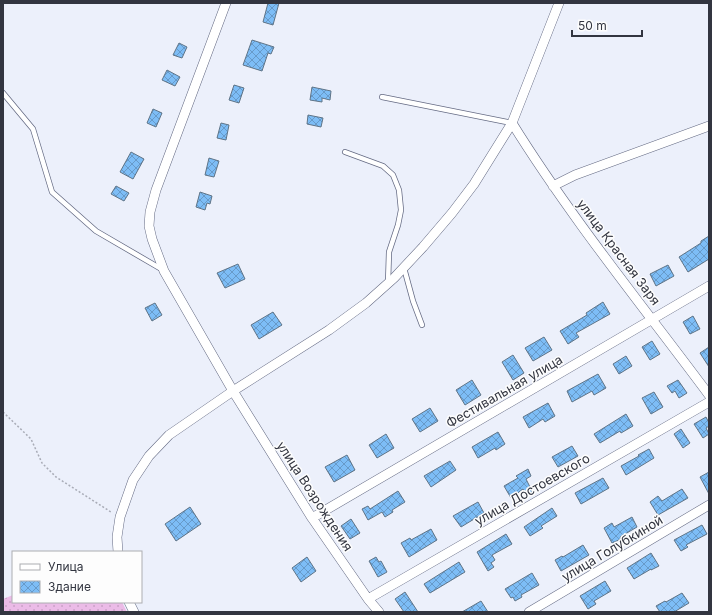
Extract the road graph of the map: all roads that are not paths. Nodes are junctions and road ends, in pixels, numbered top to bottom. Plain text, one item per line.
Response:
1 (226, 3) edge
2 (559, 3) edge
3 (3, 93) edge
4 (382, 97) dead end
5 (512, 123) junction
6 (709, 126) edge
7 (345, 152) dead end
8 (553, 186) junction
9 (404, 268) junction
10 (164, 271) junction
11 (388, 284) junction
12 (709, 286) edge
13 (653, 319) junction
14 (422, 325) dead end
15 (234, 391) junction
16 (709, 395) edge
17 (709, 402) edge
18 (709, 505) edge
19 (312, 518) junction
20 (118, 551) edge
21 (368, 599) junction
22 (130, 603) edge
23 (134, 612) edge
24 (379, 612) edge
25 (529, 612) edge

1 - 10 street, улица Возрождения
2 - 5 street
3 - 10 lane
4 - 5 lane
5 - 8 street, улица Красная Заря
5 - 9 street
6 - 8 street
7 - 11 lane
8 - 13 street, улица Красная Заря
9 - 11 street
9 - 14 lane
10 - 15 street, улица Возрождения
11 - 15 street
12 - 13 street, Фестивальная улица
13 - 16 street, улица Красная Заря
13 - 19 street, Фестивальная улица
15 - 19 street, улица Возрождения
15 - 20 street
17 - 21 street, улица Достоевского
18 - 25 street, улица Голубкиной
19 - 21 street, улица Возрождения
21 - 24 street, улица Возрождения
22 - 23 street

